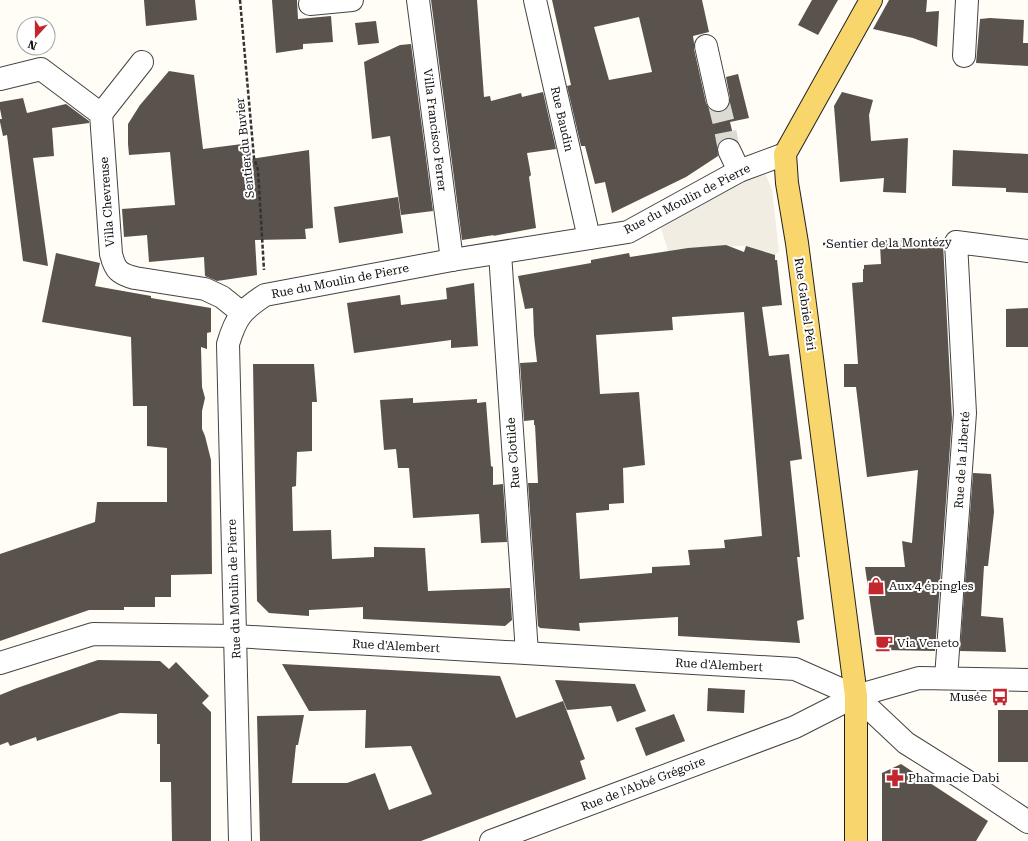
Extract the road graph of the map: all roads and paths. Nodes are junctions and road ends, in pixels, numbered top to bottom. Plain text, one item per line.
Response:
1 (240, 0) edge
2 (352, 0) edge
3 (418, 0) edge
4 (535, 0) edge
5 (871, 0) edge
6 (967, 0) edge
7 (310, 4) dead end
8 (706, 46) dead end
9 (964, 56) dead end
10 (142, 62) dead end
11 (0, 79) edge
12 (718, 100) tunnel mouth
13 (101, 114) junction
14 (729, 150) tunnel mouth
15 (785, 154) junction
16 (739, 171) junction
17 (589, 238) junction
18 (956, 242) junction
19 (797, 243) junction
20 (1028, 250) edge
21 (500, 253) junction
22 (452, 260) junction
23 (265, 295) junction
24 (242, 313) junction
25 (235, 636) junction
26 (527, 653) junction
27 (0, 663) edge
28 (946, 678) junction
29 (1028, 680) edge
30 (856, 696) junction
31 (1028, 822) edge
32 (538, 833) edge
33 (240, 841) edge
34 (491, 841) edge
35 (856, 841) edge

1 - 23 path, Sentier du Buvier
2 - 7 street
3 - 22 street, Villa Francisco Ferrer
4 - 17 street, Rue Baudin
5 - 15 main road
6 - 9 street
8 - 12 street
10 - 13 street
11 - 13 street
13 - 24 street, Villa Chevreuse
14 - 16 street
15 - 16 street, Rue du Moulin de Pierre
15 - 19 main road, Rue Gabriel Péri
16 - 17 street, Rue du Moulin de Pierre
17 - 21 street, Rue du Moulin de Pierre
18 - 19 path, Sentier de la Montézy
18 - 20 street, Sentier de la Montézy
18 - 28 street, Rue de la Liberté
19 - 30 main road, Rue Gabriel Péri
21 - 22 street, Rue du Moulin de Pierre
21 - 26 street, Rue Clotilde
22 - 23 street, Rue du Moulin de Pierre
23 - 24 street, Rue du Moulin de Pierre
24 - 25 street, Rue du Moulin de Pierre
25 - 26 street, Rue d'Alembert
25 - 27 street, Rue d'Alembert
25 - 33 street, Rue du Moulin de Pierre
26 - 30 street, Rue d'Alembert
28 - 29 street, Rue de l'Abbé Grégoire
28 - 30 street, Rue de l'Abbé Grégoire
30 - 31 street
30 - 32 street, Rue de l'Abbé Grégoire
30 - 35 main road, Rue Gabriel Péri
32 - 34 street, Rue de l'Abbé Grégoire

